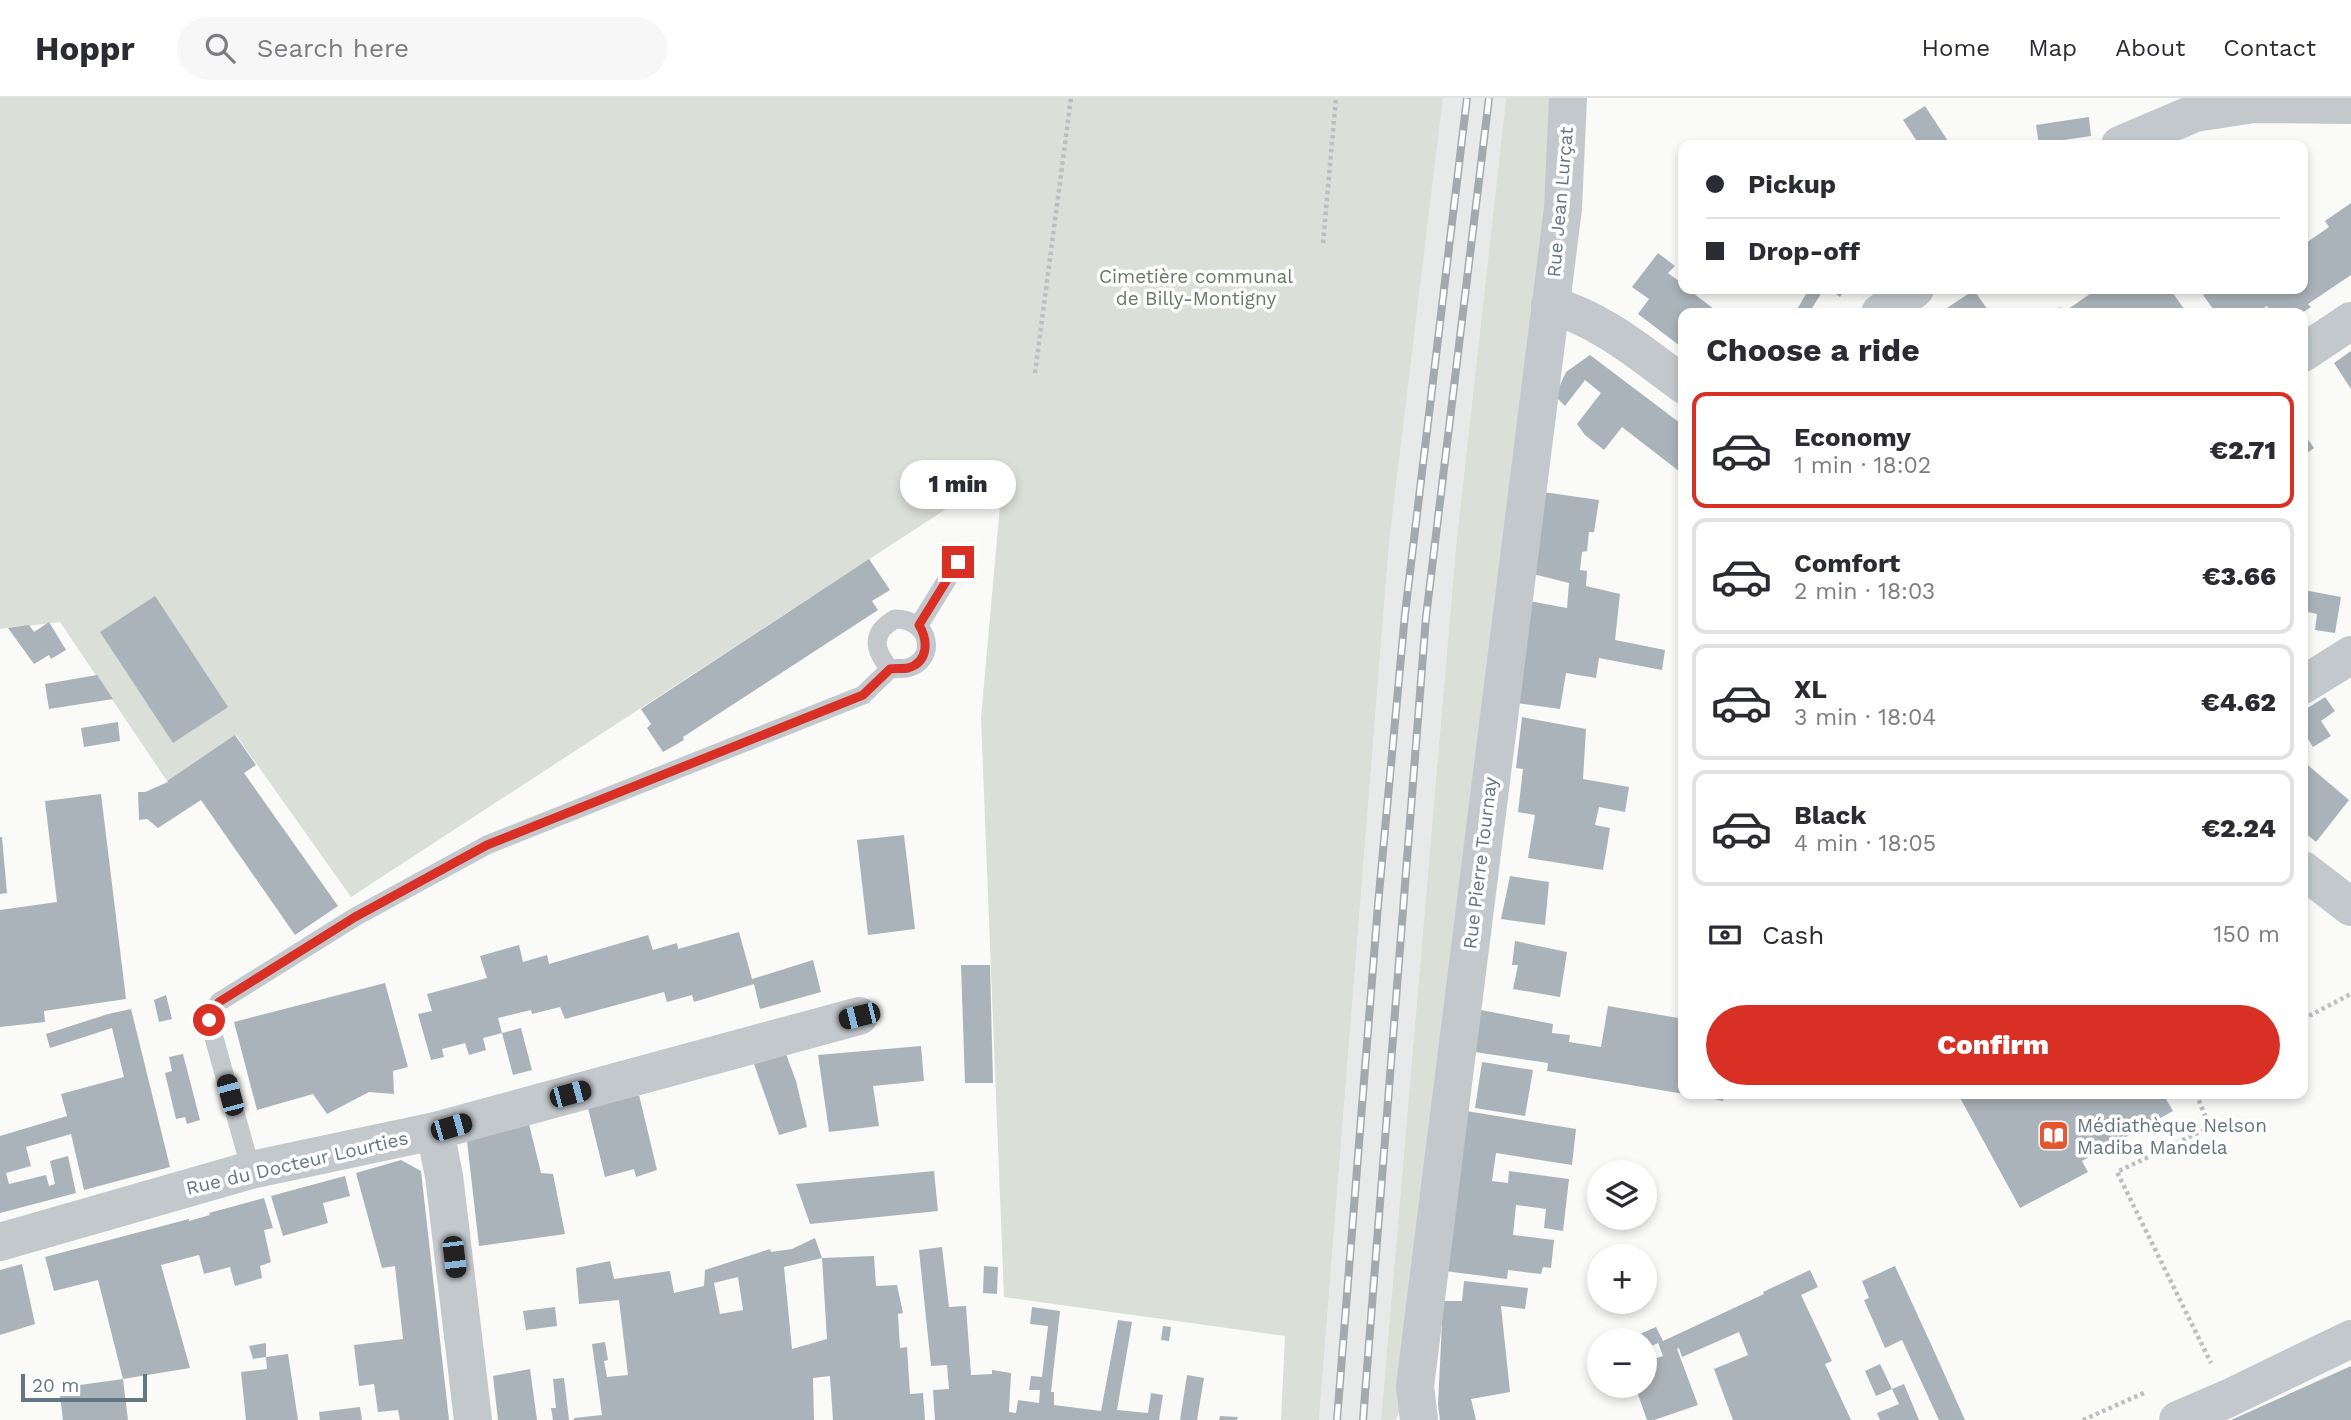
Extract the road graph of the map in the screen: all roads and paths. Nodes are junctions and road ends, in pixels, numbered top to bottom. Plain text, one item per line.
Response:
1 (1070, 98) edge
2 (1336, 98) edge
3 (1568, 98) edge
4 (2254, 101) edge
5 (2351, 105) edge
6 (2132, 140) edge
7 (1323, 243) dead end
8 (1908, 294) edge
9 (1550, 305) junction
10 (1887, 308) edge
11 (2351, 321) edge
12 (2308, 350) edge
13 (1035, 373) dead end
14 (1678, 381) edge
15 (958, 562) dead end
16 (919, 625) junction
17 (2351, 655) edge
18 (890, 669) junction
19 (2308, 682) edge
20 (2308, 874) edge
21 (2351, 907) edge
22 (2351, 994) edge
23 (859, 1016) dead end
24 (2308, 1016) edge
25 (2198, 1099) edge
26 (435, 1131) junction
27 (251, 1170) junction
28 (0, 1242) edge
29 (2351, 1339) edge
30 (2229, 1398) junction
31 (473, 1420) edge
32 (1419, 1420) edge
33 (2178, 1420) edge

1 - 13 path
2 - 7 path
3 - 9 street, Rue Jean Lurçat
4 - 5 street
4 - 6 street
8 - 10 street
9 - 14 street
9 - 32 street, Rue Pierre Tournay
11 - 12 street
15 - 16 lane
16 - 18 lane
16 - 18 lane
17 - 19 street
18 - 27 lane
20 - 21 street
22 - 24 path
23 - 26 street
25 - 30 path
26 - 27 street, Rue du Docteur Lourties
26 - 31 street, Rue du Docteur Lourties
27 - 28 street, Rue du Docteur Lourties
29 - 30 street
30 - 33 street

